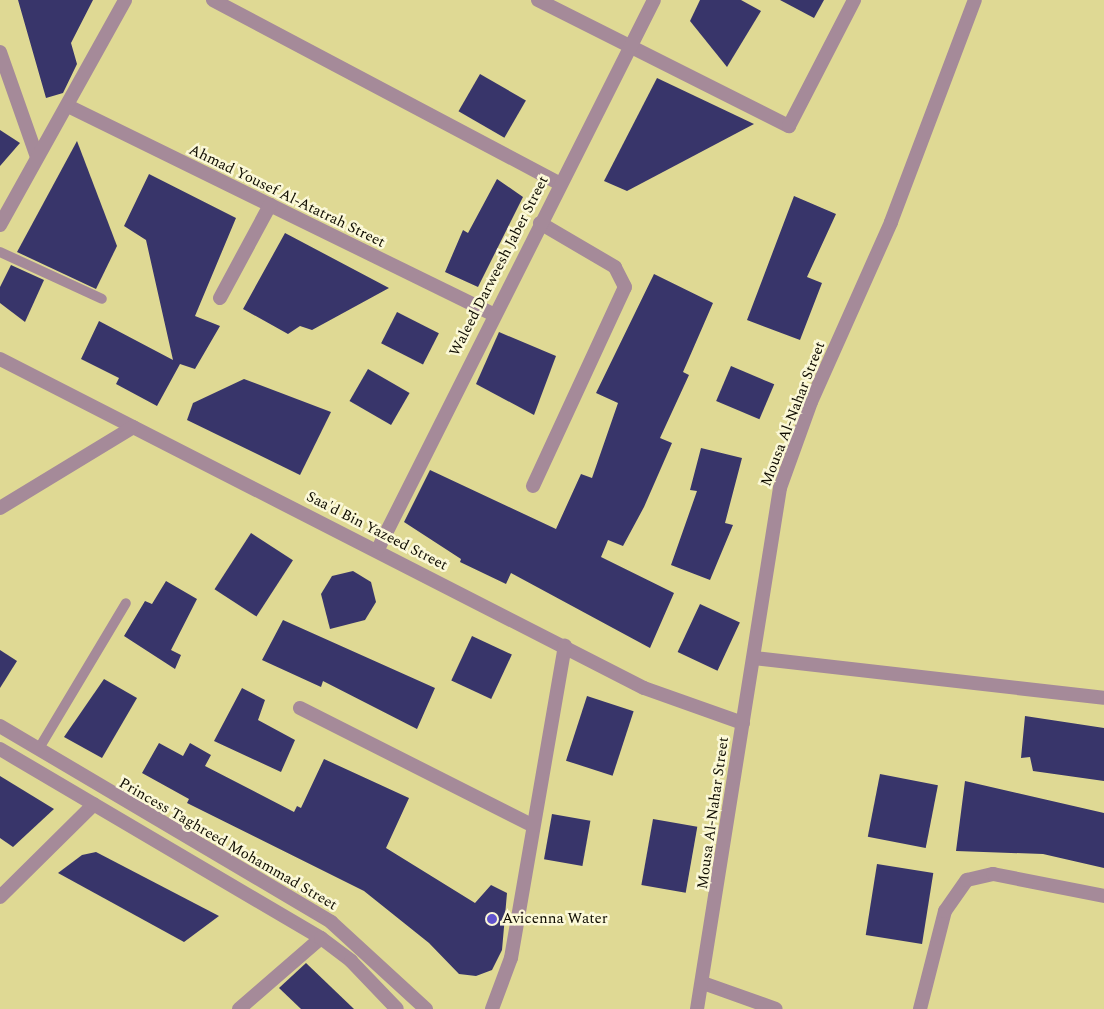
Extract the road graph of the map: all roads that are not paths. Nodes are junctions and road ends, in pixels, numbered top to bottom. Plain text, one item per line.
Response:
1 (126, 0) edge
2 (213, 0) edge
3 (538, 0) edge
4 (654, 0) edge
5 (854, 0) edge
6 (975, 0) edge
7 (629, 47) junction
8 (0, 52) edge
9 (68, 106) junction
10 (37, 157) junction
11 (559, 183) junction
12 (270, 205) junction
13 (540, 222) junction
14 (0, 224) edge
15 (0, 252) edge
16 (220, 298) dead end
17 (102, 299) dead end
18 (492, 314) junction
19 (0, 359) edge
20 (133, 427) junction
21 (533, 486) dead end
22 (0, 508) edge
23 (378, 549) junction
24 (126, 603) dead end
25 (565, 646) junction
26 (754, 658) junction
27 (1104, 698) edge
28 (300, 708) dead end
29 (743, 722) junction
30 (0, 726) edge
31 (0, 749) edge
32 (38, 750) junction
33 (94, 804) junction
34 (532, 825) junction
35 (1104, 896) edge
36 (0, 897) edge
37 (321, 938) junction
38 (703, 983) junction
39 (239, 1009) edge
40 (397, 1009) edge
41 (426, 1009) edge
42 (492, 1009) edge
43 (698, 1009) edge
44 (776, 1009) edge
45 (920, 1009) edge

1 - 9 street
2 - 11 street
3 - 7 street
4 - 7 street, Waleed Darweesh Jaber Street
5 - 7 street
6 - 26 street, Mousa Al-Nahar Street
7 - 11 street, Waleed Darweesh Jaber Street
8 - 10 street
9 - 10 street
9 - 12 street, Ahmad Yousef Al-Atatrah Street
10 - 14 street
11 - 13 street, Waleed Darweesh Jaber Street
12 - 16 street
12 - 18 street, Ahmad Yousef Al-Atatrah Street
13 - 18 street, Waleed Darweesh Jaber Street
13 - 21 street
15 - 17 lane
18 - 23 street, Waleed Darweesh Jaber Street
19 - 20 street, Saa'd Bin Yazeed Street
20 - 22 street
20 - 23 street, Saa'd Bin Yazeed Street
23 - 25 street, Saa'd Bin Yazeed Street
24 - 32 lane
25 - 29 street, Saa'd Bin Yazeed Street
25 - 34 street
26 - 27 street
26 - 29 street, Mousa Al-Nahar Street
28 - 34 street
29 - 38 street, Mousa Al-Nahar Street
30 - 32 street, Princess Taghreed Mohammad Street
31 - 33 street
32 - 41 street, Princess Taghreed Mohammad Street
33 - 36 street
33 - 37 street
34 - 42 street
35 - 45 street
37 - 39 street
37 - 40 street
38 - 43 street, Mousa Al-Nahar Street
38 - 44 street

